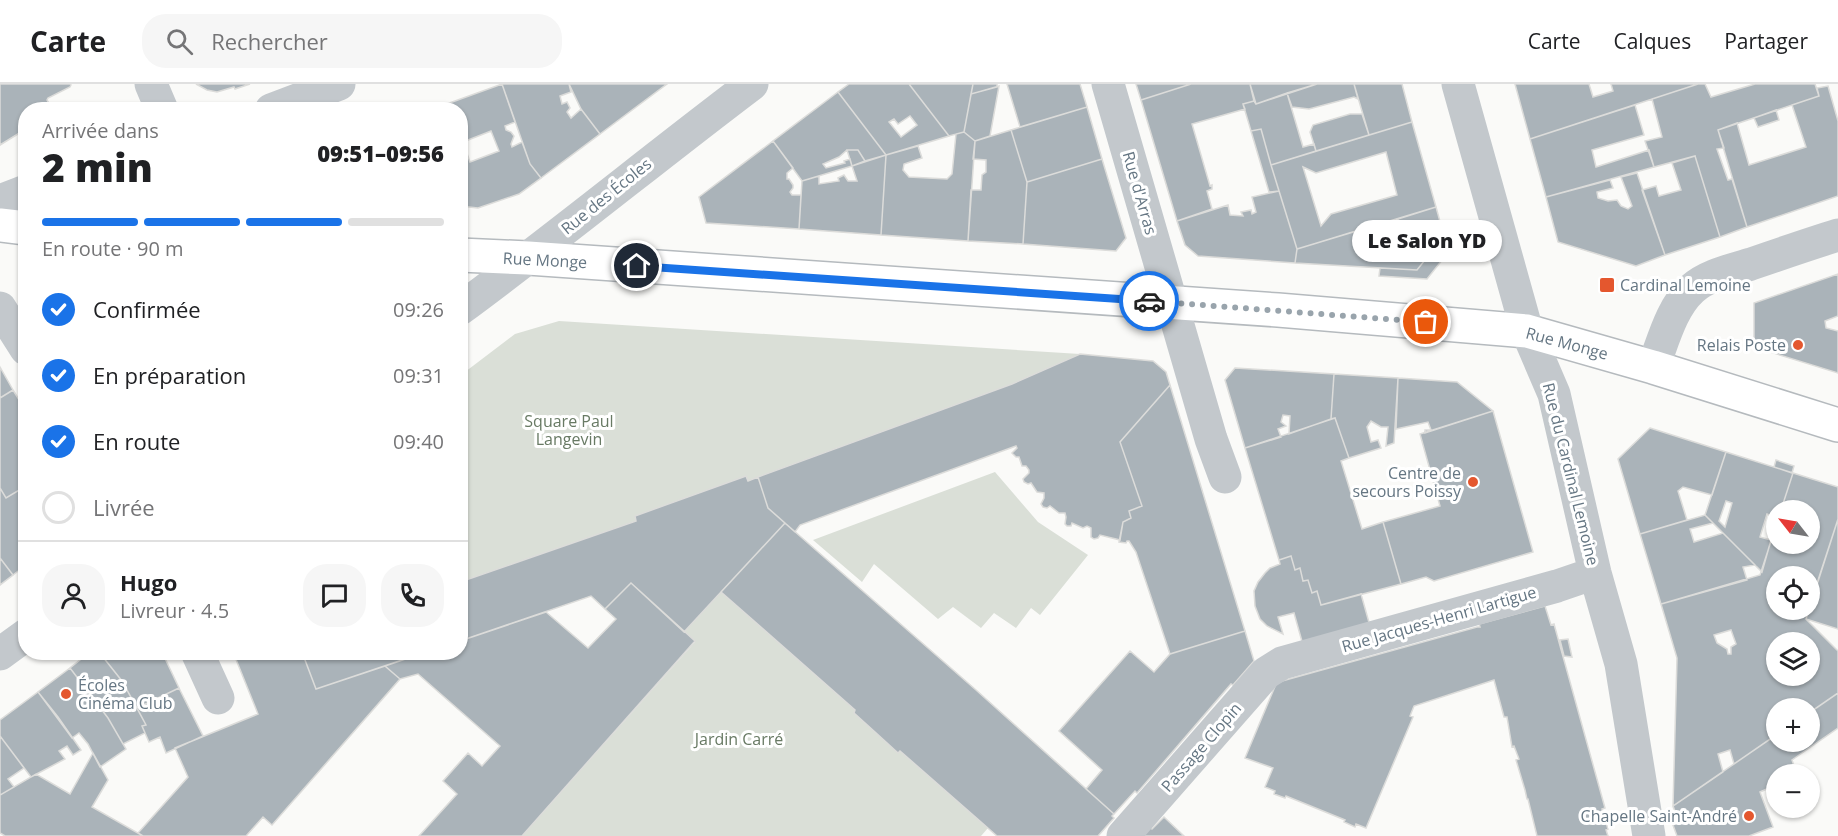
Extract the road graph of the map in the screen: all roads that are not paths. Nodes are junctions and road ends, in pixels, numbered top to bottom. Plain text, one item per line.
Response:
1 (151, 84) edge
2 (339, 84) edge
3 (752, 84) edge
4 (1108, 84) edge
5 (1458, 84) edge
6 (159, 102) edge
7 (292, 102) edge
8 (18, 194) edge
9 (0, 201) edge
10 (0, 225) edge
11 (18, 227) edge
12 (1838, 235) edge
13 (468, 255) edge
14 (528, 258) junction
15 (1172, 302) junction
16 (468, 303) edge
17 (0, 308) edge
18 (1527, 331) junction
19 (18, 336) edge
20 (1653, 367) junction
21 (1838, 424) edge
22 (1225, 477) dead end
23 (1595, 573) junction
24 (18, 641) edge
25 (0, 654) edge
26 (201, 660) edge
27 (1282, 663) joint
28 (218, 698) dead end
29 (1123, 836) edge
30 (1648, 836) edge

1 - 6 street
2 - 7 street
3 - 14 street, Rue des Écoles
4 - 15 street, Rue d'Arras
5 - 18 street, Rue du Cardinal Lemoine
8 - 9 street
10 - 11 main road
12 - 20 street
13 - 14 main road, Rue Monge
14 - 15 main road, Rue Monge
14 - 16 street, Rue des Écoles
15 - 18 main road, Rue Monge
15 - 22 street
17 - 19 street
18 - 20 main road, Rue Monge
18 - 23 street, Rue du Cardinal Lemoine
20 - 21 main road, Rue Monge
23 - 27 street, Rue Jacques-Henri Lartigue
23 - 30 street, Rue du Cardinal Lemoine
24 - 25 street
26 - 28 street
27 - 29 street, Passage Clopin

